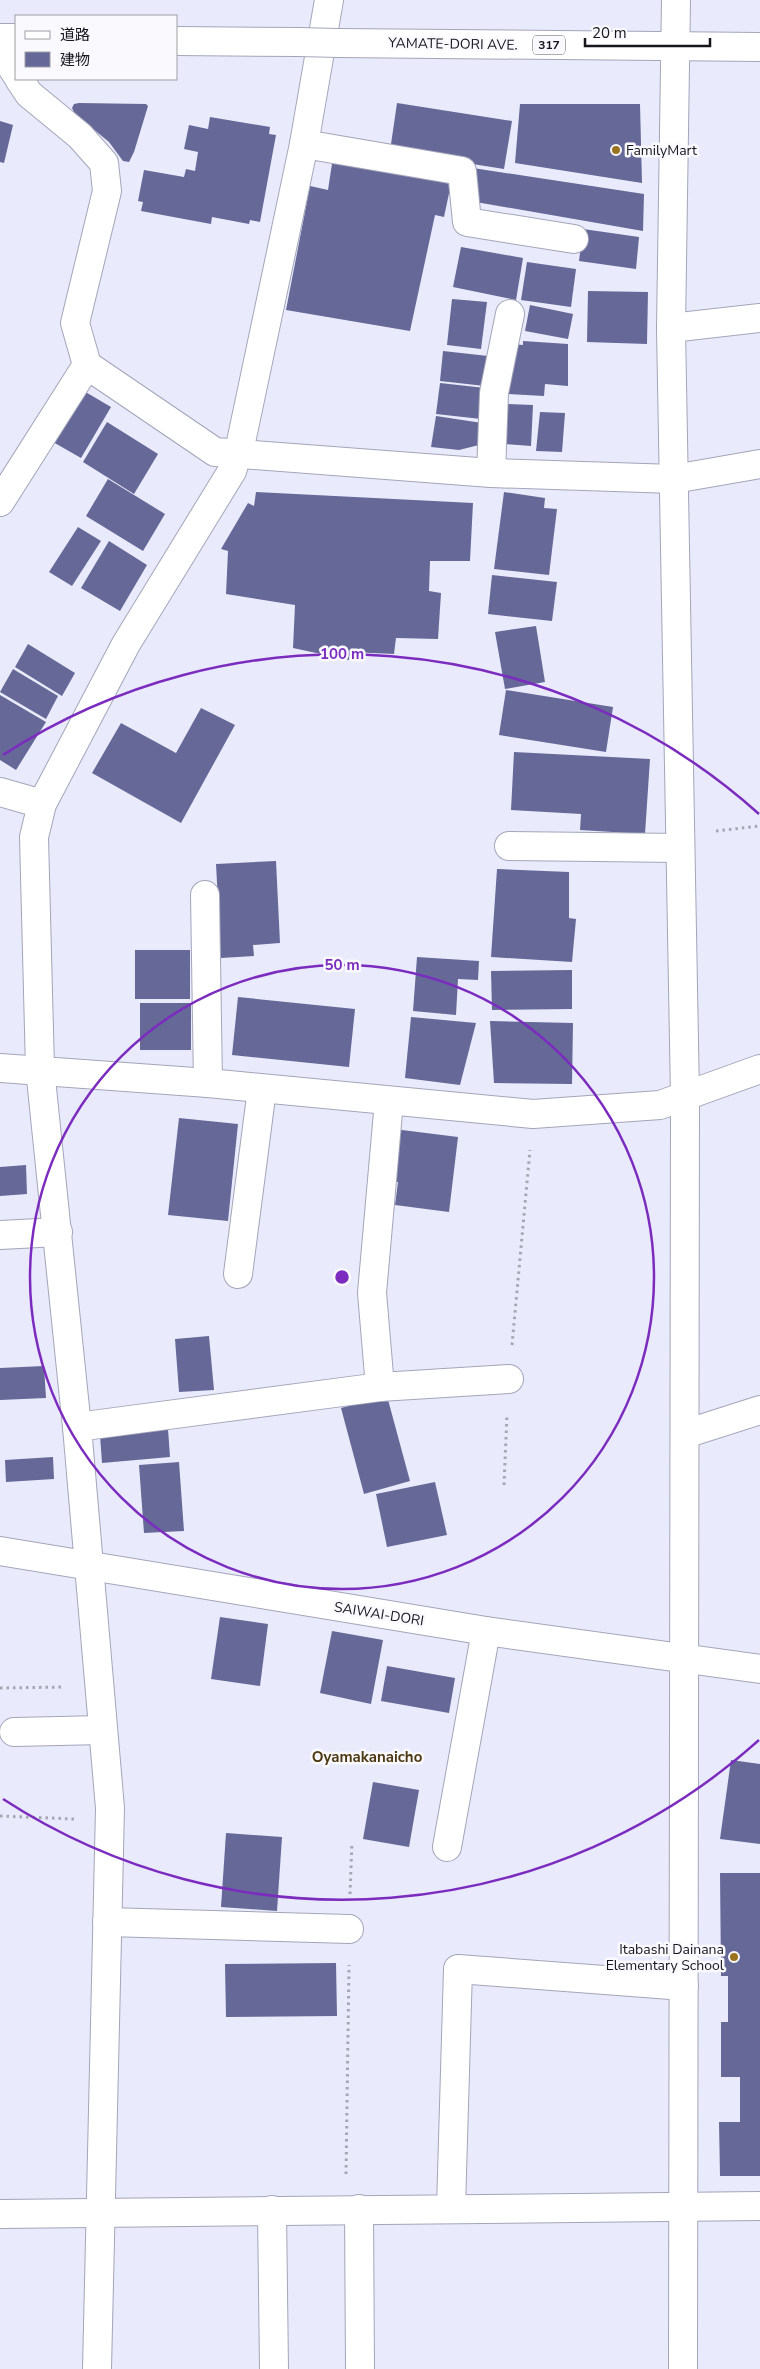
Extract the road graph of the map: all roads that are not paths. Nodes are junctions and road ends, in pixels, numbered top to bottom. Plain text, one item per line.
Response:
1 (329, 0) edge
2 (676, 0) edge
3 (0, 38) edge
4 (15, 38) edge
5 (178, 41) edge
6 (674, 46) junction
7 (760, 47) edge
8 (0, 48) edge
9 (15, 72) edge
10 (20, 80) edge
11 (304, 144) junction
12 (574, 239) dead end
13 (510, 314) dead end
14 (760, 318) edge
15 (671, 328) junction
16 (86, 365) junction
17 (237, 455) junction
18 (760, 464) edge
19 (491, 473) junction
20 (674, 478) junction
21 (0, 502) edge
22 (0, 792) edge
23 (42, 804) junction
24 (509, 846) dead end
25 (680, 848) junction
26 (205, 894) dead end
27 (0, 1068) edge
28 (40, 1069) junction
29 (760, 1069) edge
30 (208, 1083) junction
31 (262, 1089) junction
32 (685, 1097) junction
33 (389, 1100) junction
34 (58, 1232) junction
35 (0, 1236) edge
36 (238, 1274) dead end
37 (509, 1379) road end
38 (380, 1387) junction
39 (760, 1410) edge
40 (77, 1427) junction
41 (685, 1434) junction
42 (0, 1551) edge
43 (90, 1567) junction
44 (486, 1631) junction
45 (685, 1658) junction
46 (760, 1669) edge
47 (103, 1730) junction
48 (14, 1732) dead end
49 (447, 1847) dead end
50 (107, 1922) junction
51 (349, 1929) road end
52 (684, 1986) junction
53 (684, 2206) junction
54 (760, 2206) edge
55 (451, 2208) junction
56 (272, 2210) junction
57 (353, 2210) junction
58 (0, 2214) edge
59 (99, 2214) junction
60 (97, 2369) edge
61 (274, 2369) edge
62 (360, 2369) edge
63 (683, 2369) edge

1 - 11 street
2 - 6 street
3 - 4 street
5 - 6 street, YAMATE-DORI AVE. / 317, bridge
6 - 7 street, YAMATE-DORI AVE. / 317
6 - 15 street
8 - 9 street
10 - 16 street
11 - 12 street
11 - 17 street
13 - 19 street
14 - 15 street
15 - 20 street
16 - 17 street
16 - 21 street
17 - 19 street
17 - 23 street
18 - 20 street
19 - 20 street
20 - 25 street
22 - 23 street
23 - 28 street
24 - 25 street
25 - 32 street
26 - 30 street
27 - 28 street
28 - 30 street
28 - 34 street
29 - 32 street
30 - 31 street
31 - 33 street
31 - 36 street
32 - 33 street
32 - 41 street
33 - 38 street
34 - 35 street
34 - 40 street
37 - 38 street
38 - 40 street
39 - 41 street
40 - 43 street
41 - 45 street
42 - 43 street, SAIWAI-DORI
43 - 44 street, SAIWAI-DORI
43 - 47 street
44 - 45 street, SAIWAI-DORI
44 - 49 street
45 - 46 street, SAIWAI-DORI
45 - 52 street
47 - 48 street
47 - 50 street
50 - 51 street
50 - 59 street
52 - 53 street
52 - 55 street
53 - 54 street
53 - 55 street
53 - 63 street
55 - 57 street
56 - 57 street
56 - 59 street
56 - 61 street
57 - 62 street
58 - 59 street
59 - 60 street

